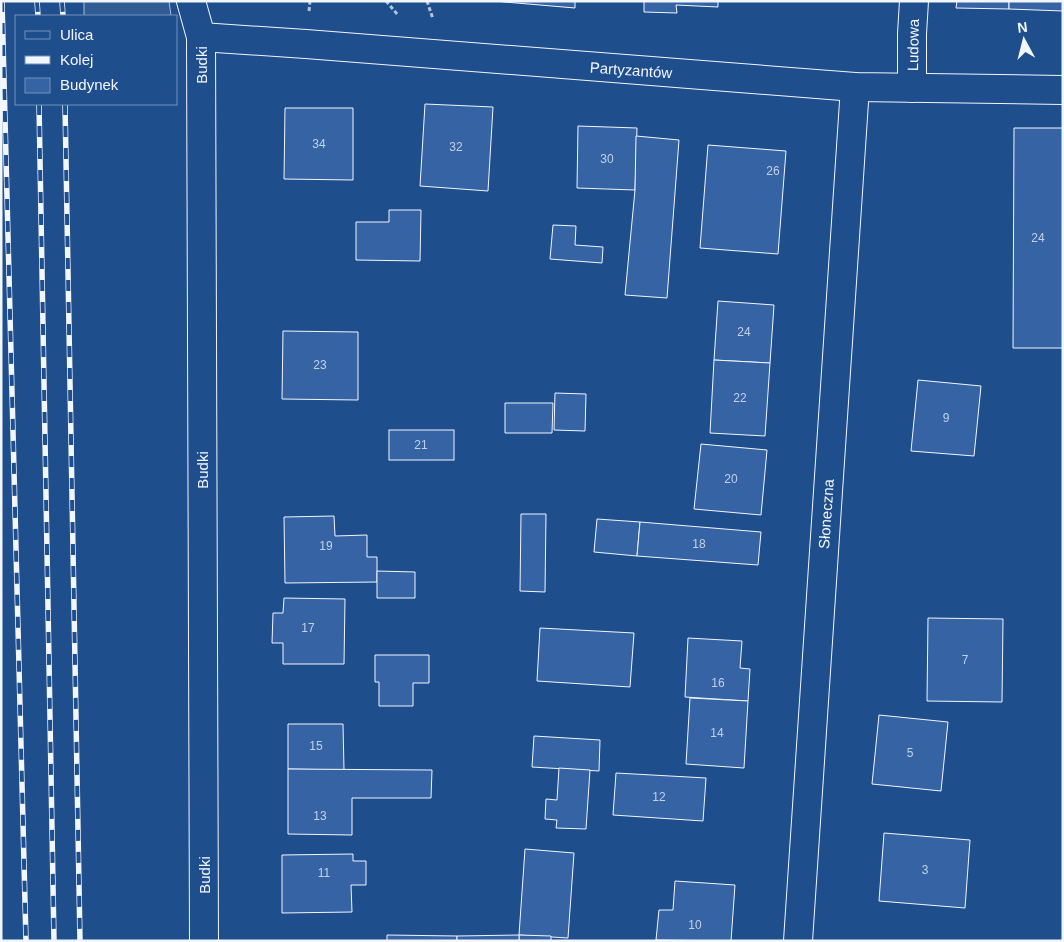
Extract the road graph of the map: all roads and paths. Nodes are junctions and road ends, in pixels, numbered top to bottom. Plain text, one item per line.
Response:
1 (191, 1) edge
2 (914, 1) edge
3 (201, 37) junction
4 (855, 87) junction
5 (912, 88) junction
6 (1063, 90) edge
7 (204, 941) edge
8 (798, 941) edge

1 - 3 street, Budki
2 - 5 street, Ludowa
3 - 4 street, Partyzantów
3 - 7 street, Budki
4 - 5 street, Partyzantów
4 - 8 street, Słoneczna
5 - 6 street, Partyzantów

